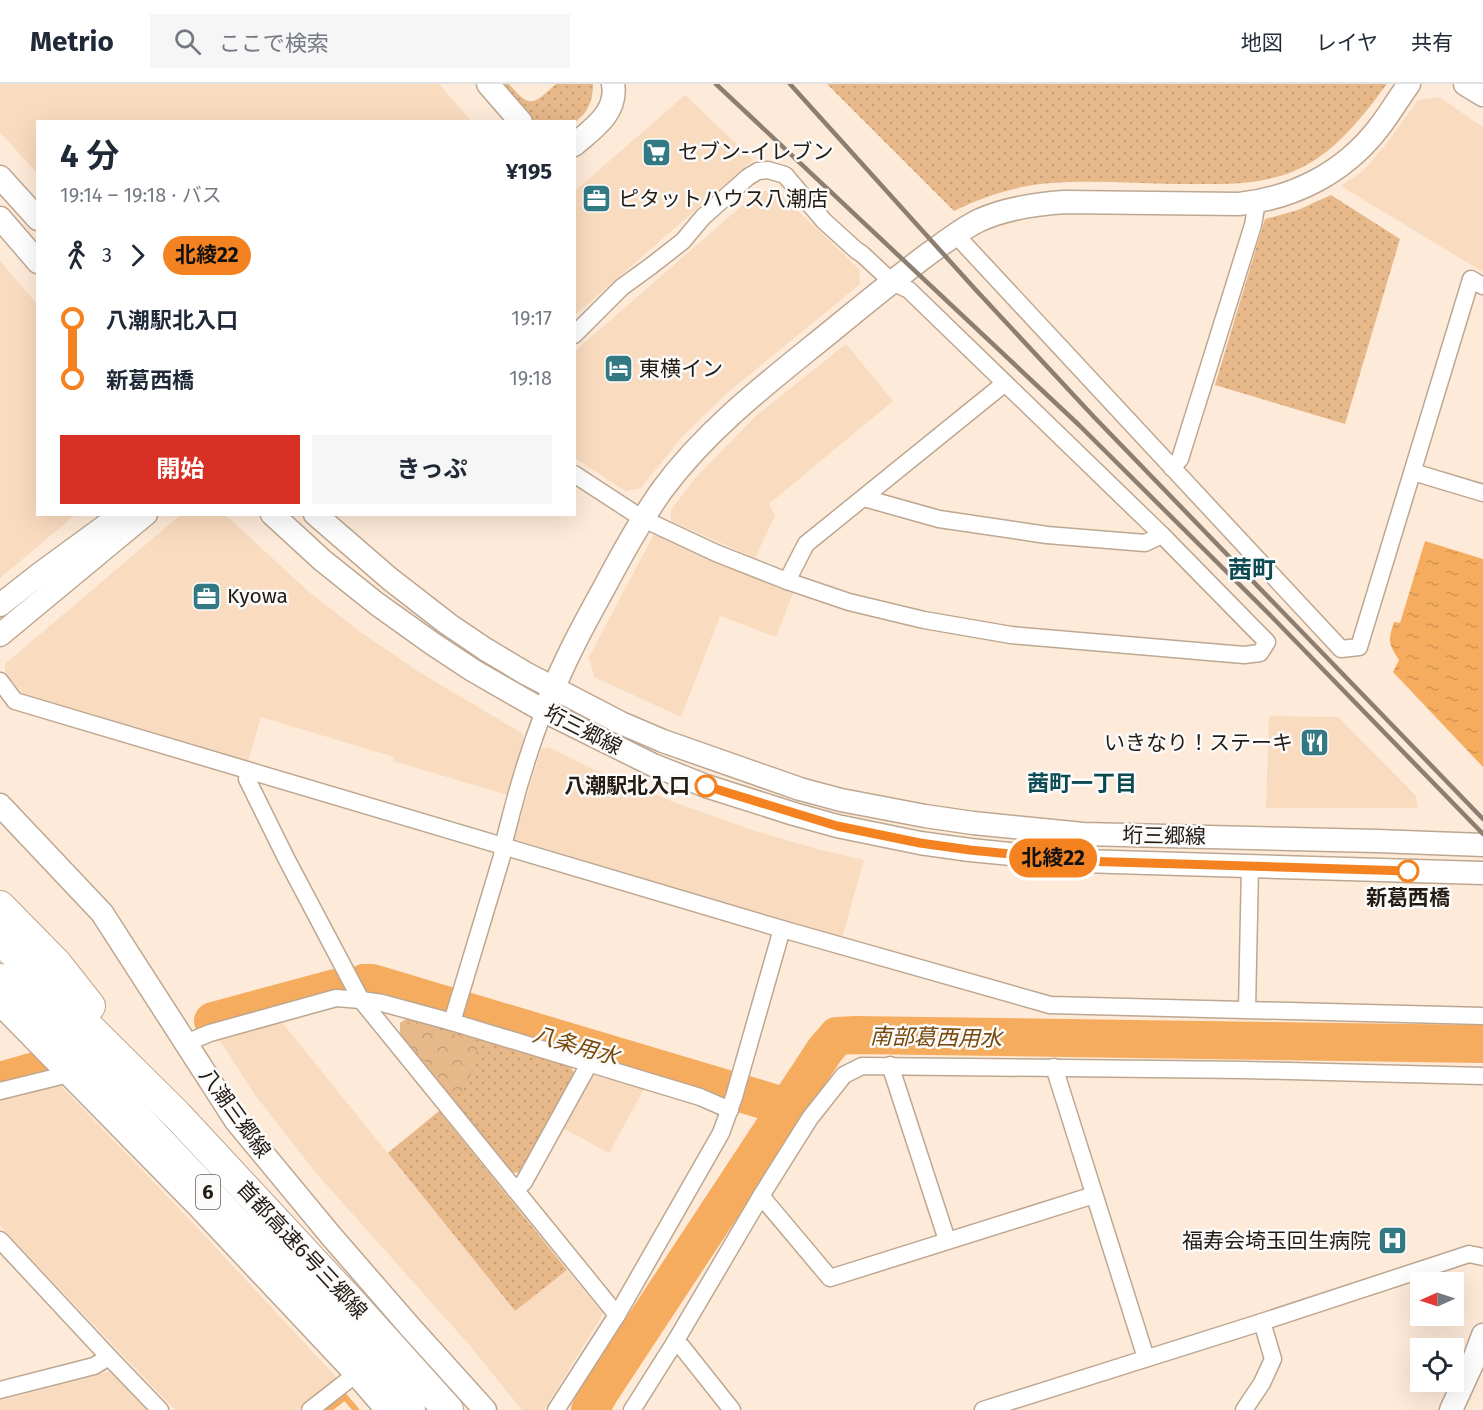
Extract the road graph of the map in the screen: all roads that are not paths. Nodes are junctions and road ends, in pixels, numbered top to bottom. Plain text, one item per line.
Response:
1 (488, 84) edge
2 (613, 84) edge
3 (1409, 84) edge
4 (1465, 84) edge
5 (1483, 95) edge
6 (509, 112) edge
7 (600, 121) junction
8 (576, 133) edge
9 (576, 143) edge
10 (0, 177) edge
11 (1257, 202) junction
12 (36, 217) edge
13 (0, 218) edge
14 (955, 234) junction
15 (36, 260) edge
16 (892, 282) junction
17 (1483, 286) edge
18 (576, 333) edge
19 (1005, 383) junction
20 (1172, 468) junction
21 (1413, 471) junction
22 (576, 475) edge
23 (1483, 493) edge
24 (864, 498) junction
25 (116, 516) edge
26 (144, 516) edge
27 (274, 516) edge
28 (317, 516) edge
29 (643, 519) junction
30 (1162, 535) junction
31 (787, 581) junction
32 (0, 605) edge
33 (0, 635) edge
34 (0, 681) edge
35 (554, 688) junction
36 (544, 711) junction
37 (249, 771) junction
38 (0, 805) edge
39 (1483, 845) edge
40 (503, 847) junction
41 (1250, 867) junction
42 (1483, 873) edge
43 (0, 906) edge
44 (782, 929) junction
45 (0, 939) edge
46 (0, 980) edge
47 (361, 1000) junction
48 (0, 1004) edge
49 (1247, 1009) junction
50 (1483, 1016) edge
51 (452, 1022) junction
52 (186, 1043) junction
53 (589, 1064) junction
54 (890, 1065) junction
55 (1054, 1067) junction
56 (69, 1074) junction
57 (1483, 1076) edge
58 (0, 1091) edge
59 (734, 1097) junction
60 (178, 1116) junction
61 (515, 1190) junction
62 (1094, 1195) junction
63 (760, 1196) junction
64 (0, 1240) edge
65 (947, 1240) junction
66 (1483, 1257) edge
67 (616, 1315) junction
68 (1262, 1322) junction
69 (1483, 1335) edge
70 (675, 1342) junction
71 (109, 1357) junction
72 (1146, 1358) junction
73 (356, 1374) junction
74 (0, 1390) edge
75 (160, 1410) edge
76 (310, 1410) edge
77 (387, 1410) edge
78 (410, 1410) edge
79 (448, 1410) edge
80 (485, 1410) edge
81 (556, 1410) edge
82 (632, 1410) edge
83 (732, 1410) edge
84 (983, 1410) edge
85 (1244, 1410) edge
86 (1451, 1410) edge

1 - 6 street
2 - 7 street
3 - 11 street
4 - 5 street
7 - 8 street
7 - 9 street
10 - 12 street
11 - 14 street
11 - 20 street
13 - 15 street
14 - 16 street
14 - 20 street
16 - 18 street
16 - 19 street
16 - 29 street
17 - 21 street
19 - 24 street
19 - 30 street
20 - 21 street
21 - 23 street
22 - 29 street
24 - 30 street
24 - 31 street
25 - 32 street
26 - 33 street
27 - 36 street, 垳三郷線
28 - 35 street, 垳三郷線
29 - 31 street
29 - 35 street
30 - 31 street
34 - 37 street
35 - 36 street
35 - 39 street, 垳三郷線
36 - 40 street
36 - 41 street, 垳三郷線
37 - 40 street
37 - 47 street
38 - 52 street, 八潮三郷線
40 - 44 street
40 - 51 street
41 - 42 street, 垳三郷線
41 - 49 street
43 - 60 highway
44 - 49 street
44 - 59 street
45 - 60 highway, 首都高速6号三郷線 / 6
46 - 78 highway, 首都高速6号三郷線 / 6
47 - 51 street
47 - 52 street
47 - 61 street
48 - 56 street
49 - 50 street
51 - 53 street
52 - 80 street, 八潮三郷線
53 - 59 street
53 - 61 street
54 - 55 street
54 - 63 street
54 - 65 street
55 - 57 street
55 - 62 street
56 - 58 street
56 - 73 street
59 - 67 street
60 - 79 highway, 首都高速6号三郷線 / 6
61 - 67 street
62 - 65 street
62 - 72 street
63 - 65 street
63 - 70 street
64 - 71 street
66 - 68 street
67 - 81 street
68 - 72 street
68 - 85 street
69 - 86 street
70 - 82 street
70 - 83 street
71 - 74 street
71 - 75 street
72 - 84 street
73 - 76 street
73 - 77 street

